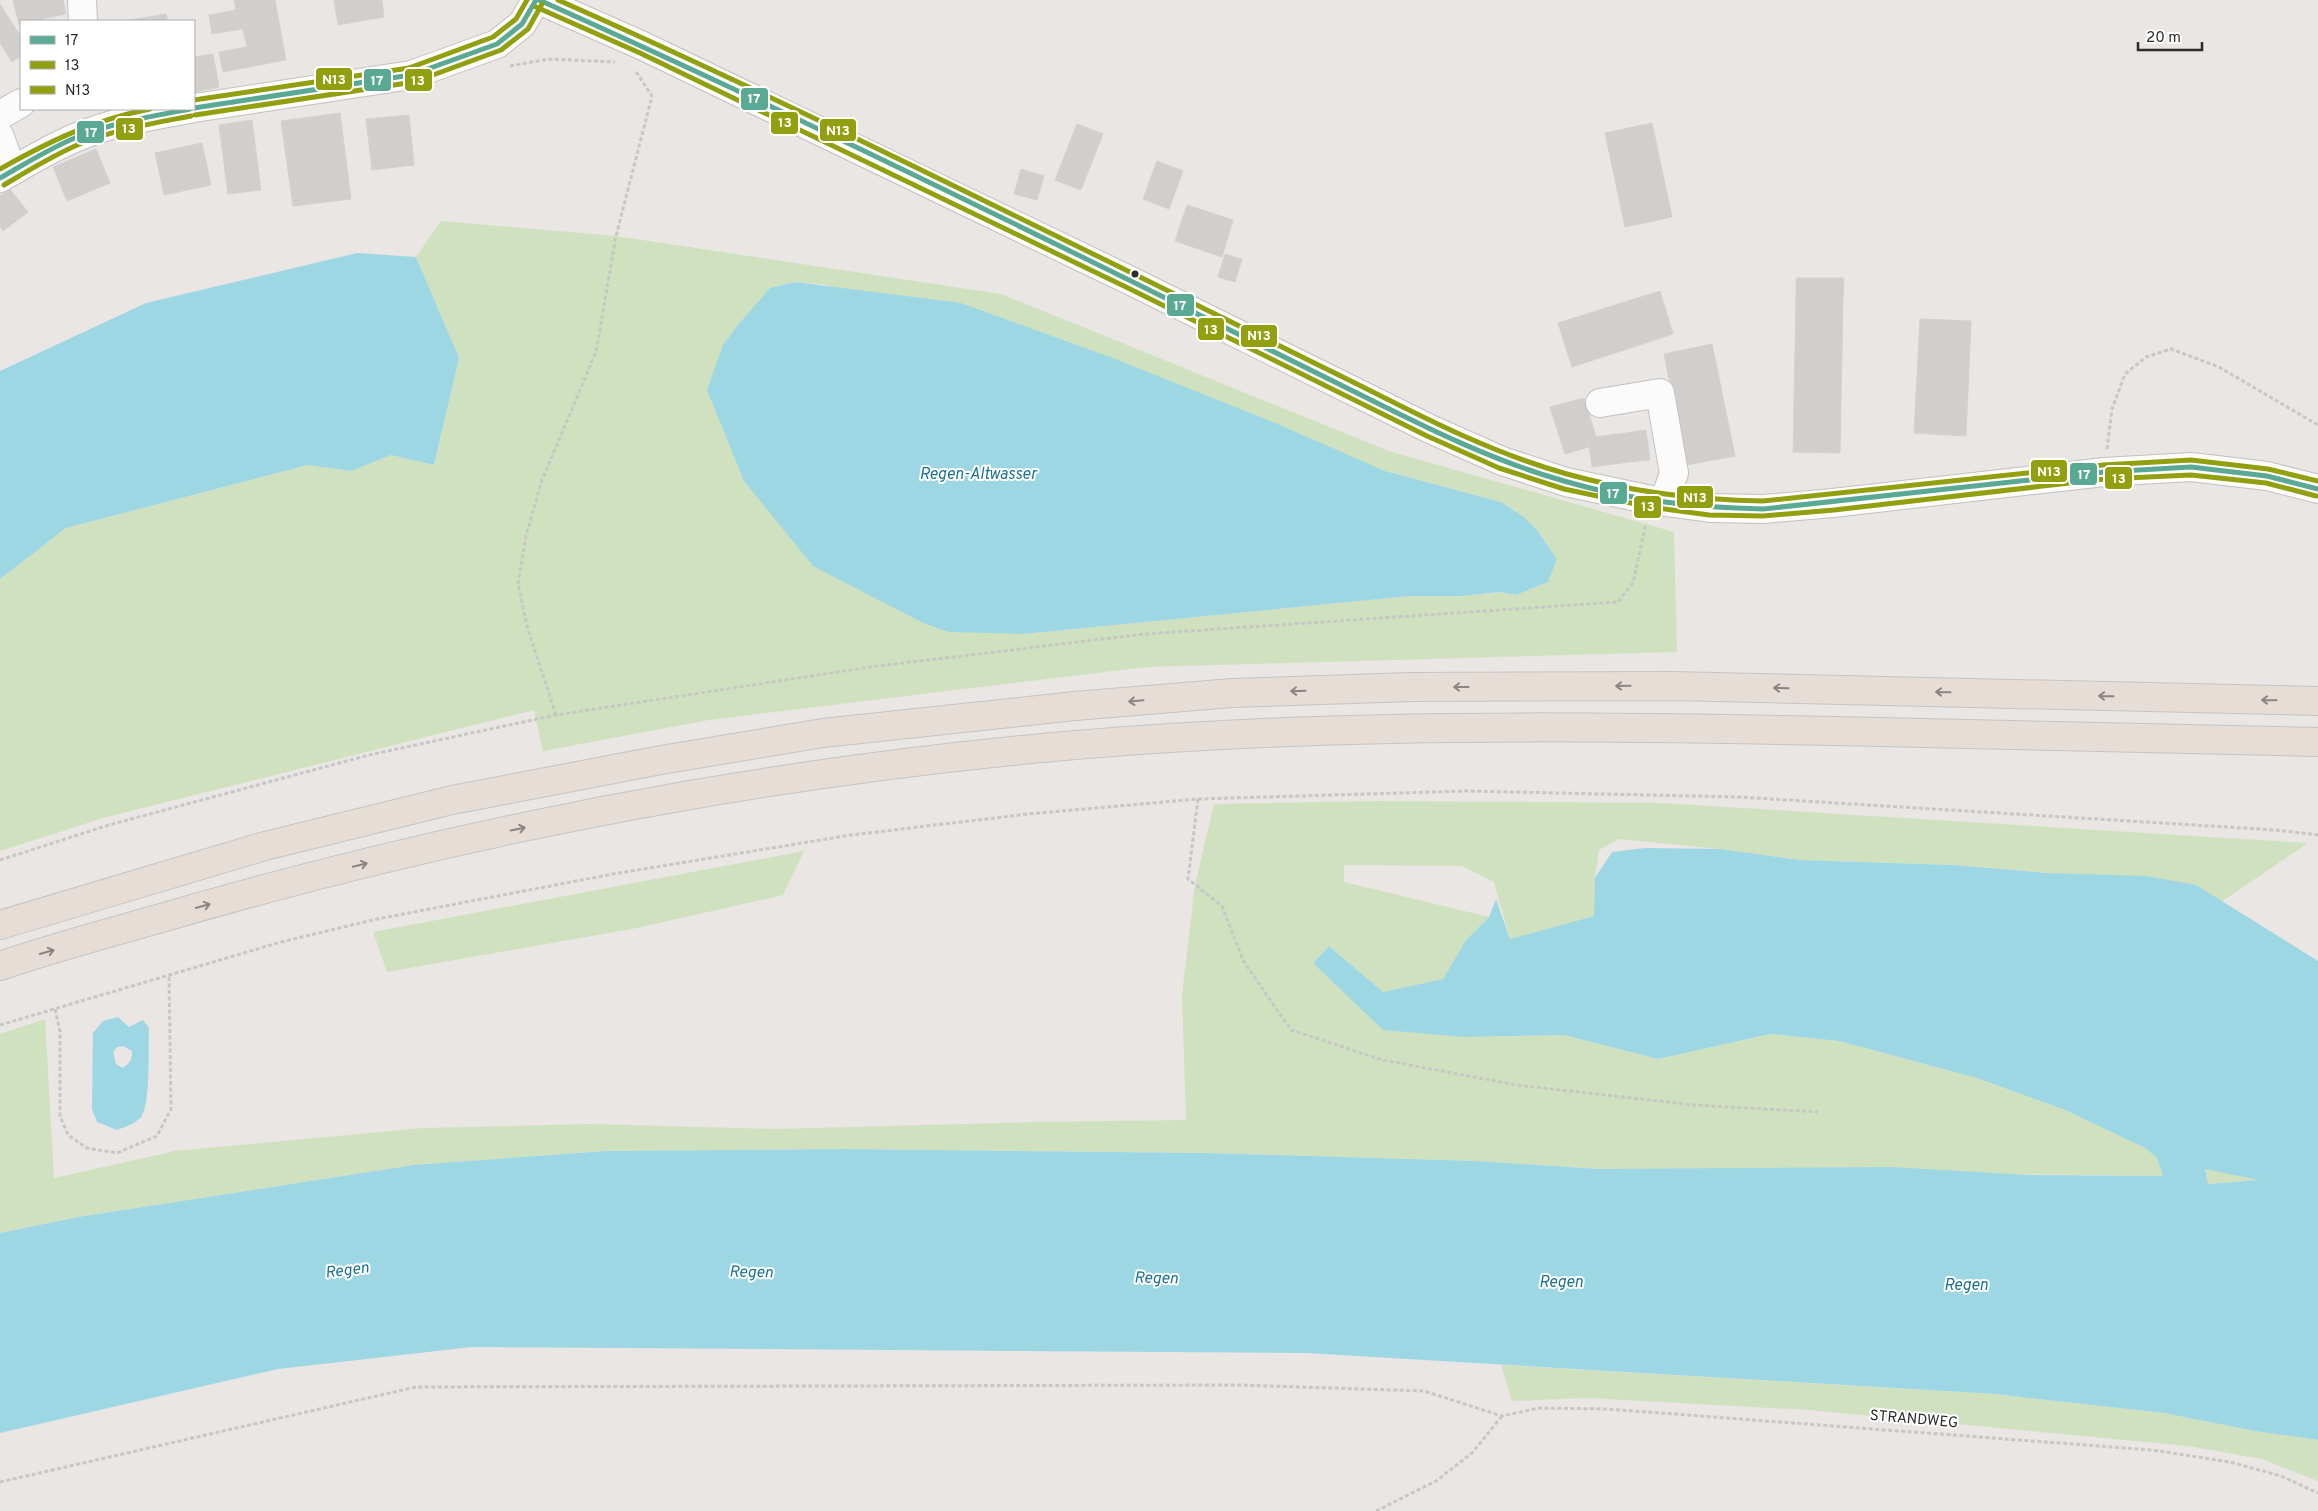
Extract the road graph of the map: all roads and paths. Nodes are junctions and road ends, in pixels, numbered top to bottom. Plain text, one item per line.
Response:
1 (82, 0) edge
2 (538, 0) edge
3 (83, 20) edge
4 (631, 63) dead end
5 (20, 104) edge
6 (195, 108) edge
7 (175, 110) edge
8 (0, 114) edge
9 (88, 120) edge
10 (0, 137) edge
11 (6, 174) edge
12 (1600, 403) dead end
13 (2318, 425) edge
14 (2104, 472) junction
15 (2318, 489) edge
16 (1657, 501) junction
17 (2318, 701) edge
18 (556, 715) junction
19 (2318, 742) edge
20 (1198, 799) junction
21 (2318, 835) edge
22 (0, 860) edge
23 (0, 925) edge
24 (0, 966) edge
25 (169, 975) junction
26 (54, 1009) junction
27 (0, 1026) edge
28 (1818, 1112) dead end
29 (1502, 1416) junction
30 (0, 1482) edge
31 (2318, 1493) edge
32 (1376, 1511) edge

1 - 3 street
2 - 6 street
2 - 16 street
4 - 18 path
5 - 8 street
7 - 9 street
9 - 11 street
10 - 11 street
12 - 16 street
13 - 14 path
14 - 15 street
14 - 16 street
16 - 18 path
17 -> 23 highway
18 - 22 path
24 -> 19 highway
20 - 21 path
20 - 25 path
20 - 28 path
25 - 26 path
25 - 26 path
26 - 27 path
29 - 30 path
29 - 31 path, STRANDWEG
29 - 32 path

